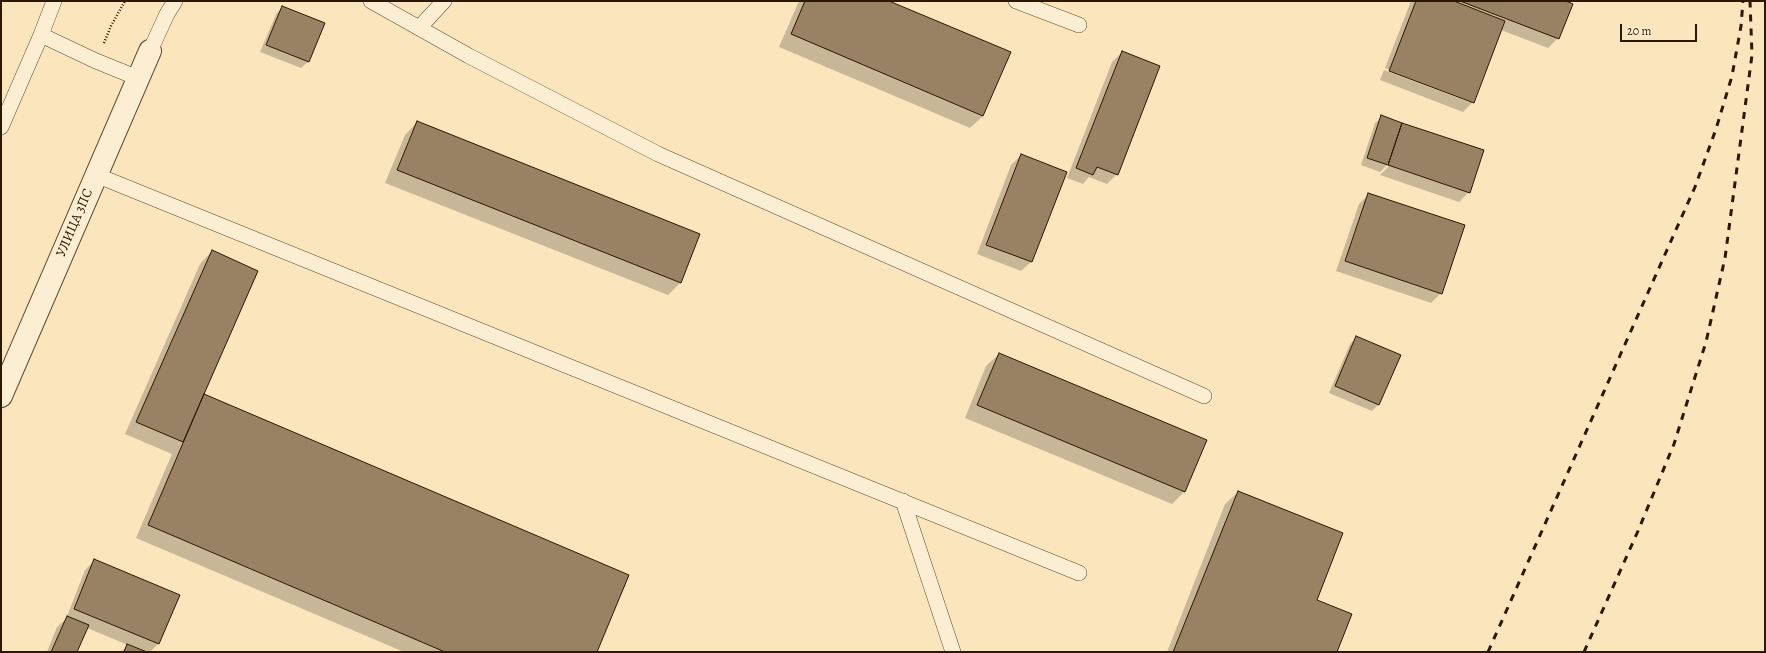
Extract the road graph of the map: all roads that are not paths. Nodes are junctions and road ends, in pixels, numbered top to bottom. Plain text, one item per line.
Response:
1 (54, 1) edge
2 (175, 1) edge
3 (371, 1) edge
4 (444, 1) edge
5 (1016, 1) edge
6 (1079, 25) dead end
7 (419, 28) junction
8 (41, 35) junction
9 (150, 51) joint
10 (138, 78) junction
11 (1, 127) edge
12 (96, 176) junction
13 (1, 396) edge
14 (1204, 396) dead end
15 (903, 502) junction
16 (1079, 573) dead end
17 (953, 652) edge

1 - 8 lane
2 - 9 lane
3 - 7 lane
4 - 7 lane
5 - 6 lane
7 - 14 lane
8 - 10 lane
8 - 11 lane
9 - 10 street, УЛИЦА 3ПС
10 - 12 street, УЛИЦА 3ПС
12 - 13 street, УЛИЦА 3ПС
12 - 15 lane
15 - 16 lane
15 - 17 lane

